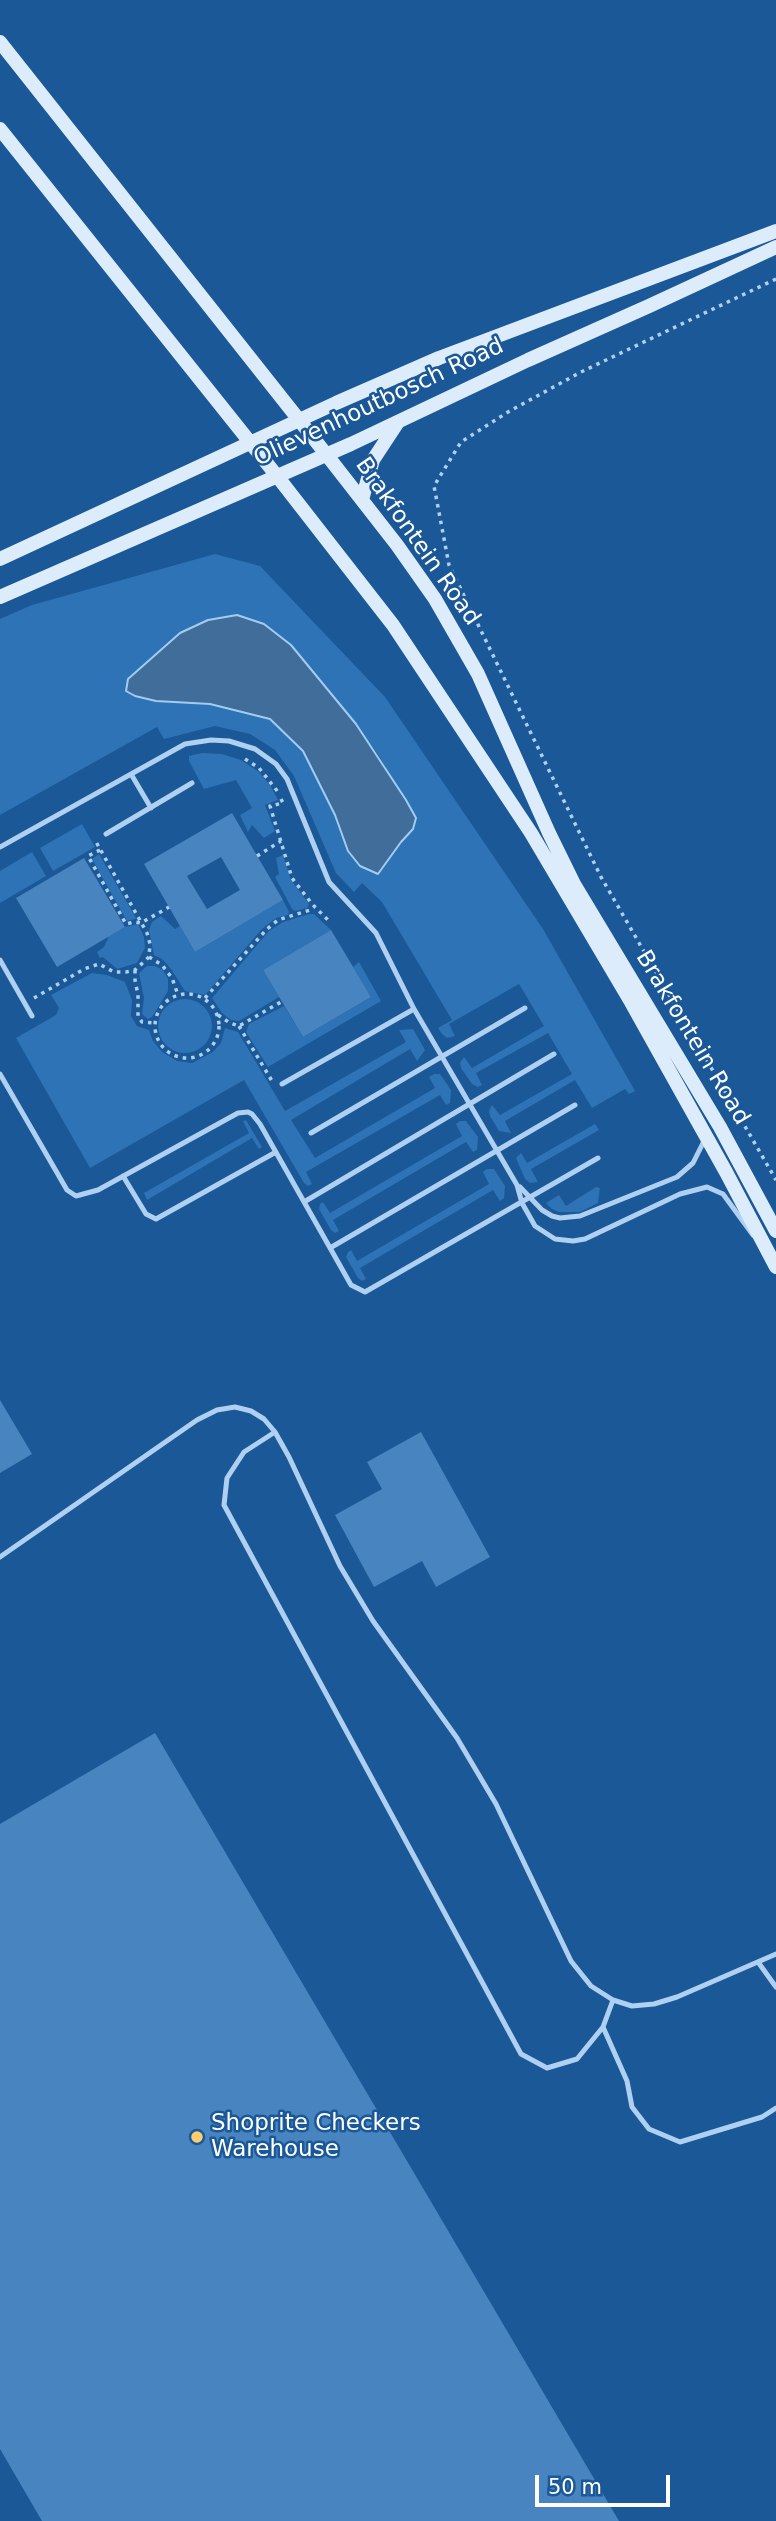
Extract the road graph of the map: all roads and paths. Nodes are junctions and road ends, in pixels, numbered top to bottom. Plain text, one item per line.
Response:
1 (0, 42) edge
2 (0, 129) edge
3 (776, 231) edge
4 (776, 247) edge
5 (776, 279) edge
6 (299, 420) junction
7 (399, 421) junction
8 (251, 442) junction
9 (326, 454) junction
10 (277, 476) junction
11 (362, 500) junction
12 (0, 559) edge
13 (0, 597) edge
14 (235, 755) dead end
15 (131, 774) junction
16 (192, 783) dead end
17 (151, 808) junction
18 (106, 834) joint
19 (281, 841) junction
20 (0, 847) edge
21 (100, 849) junction
22 (257, 856) dead end
23 (169, 907) dead end
24 (314, 907) junction
25 (141, 923) junction
26 (331, 923) dead end
27 (149, 957) junction
28 (0, 960) edge
29 (135, 970) junction
30 (178, 995) junction
31 (205, 998) junction
32 (281, 1002) dead end
33 (25, 1003) junction
34 (525, 1008) dead end
35 (414, 1009) junction
36 (218, 1015) junction
37 (32, 1016) dead end
38 (155, 1023) junction
39 (239, 1026) junction
40 (554, 1054) dead end
41 (441, 1055) junction
42 (0, 1074) edge
43 (282, 1084) joint
44 (470, 1104) junction
45 (575, 1105) dead end
46 (311, 1133) dead end
47 (706, 1136) junction
48 (276, 1152) junction
49 (499, 1152) junction
50 (598, 1158) dead end
51 (123, 1176) junction
52 (776, 1180) edge
53 (517, 1185) junction
54 (530, 1198) junction
55 (304, 1202) junction
56 (522, 1203) junction
57 (776, 1231) edge
58 (330, 1248) junction
59 (768, 1251) junction
60 (776, 1267) edge
61 (275, 1432) junction
62 (0, 1557) edge
63 (776, 1954) edge
64 (758, 1962) junction
65 (776, 1987) edge
66 (613, 2000) junction
67 (603, 2027) junction
68 (776, 2108) edge

1 - 6 street, Brakfontein Road
2 - 8 street, Brakfontein Road
3 - 6 street, Olievenhoutbosch Road
4 - 7 street, Olievenhoutbosch Road
5 - 52 path
6 - 8 street, Olievenhoutbosch Road
6 - 9 street, Brakfontein Road
7 - 9 street, Olievenhoutbosch Road
7 - 11 street
8 - 10 street, Brakfontein Road
8 - 12 street, Olievenhoutbosch Road
9 - 10 street, Olievenhoutbosch Road
9 - 11 street, Brakfontein Road
10 - 13 street, Olievenhoutbosch Road
10 - 47 street, Brakfontein Road
11 - 57 street, Brakfontein Road
14 - 19 path
15 - 17 lane
15 - 20 lane
15 - 35 lane
16 - 17 lane
17 - 18 lane
18 - 21 path
19 - 22 path
19 - 24 path
21 - 25 path
21 - 25 path
23 - 25 path
24 - 26 path
24 - 31 path
25 - 27 path
27 - 29 path
27 - 30 path
28 - 33 lane
29 - 33 path
29 - 38 path
30 - 31 path
30 - 38 path
31 - 36 path
32 - 39 path
33 - 37 lane
34 - 41 lane
35 - 41 lane
35 - 43 lane
36 - 38 path
36 - 39 path
39 - 43 path
40 - 44 lane
41 - 44 lane
41 - 46 lane
42 - 51 lane
44 - 49 lane
44 - 55 lane
45 - 49 lane
47 - 54 lane
47 - 59 street, Brakfontein Road
48 - 51 lane
48 - 51 lane
48 - 55 lane
49 - 53 lane
49 - 58 lane
50 - 54 lane
53 - 54 lane
53 - 56 lane
54 - 56 lane
55 - 58 lane
56 - 58 lane
56 - 59 lane
59 - 60 street, Brakfontein Road
61 - 62 lane
61 - 66 lane
61 - 67 lane
63 - 64 lane
64 - 65 lane
64 - 66 lane
66 - 67 lane
67 - 68 lane

